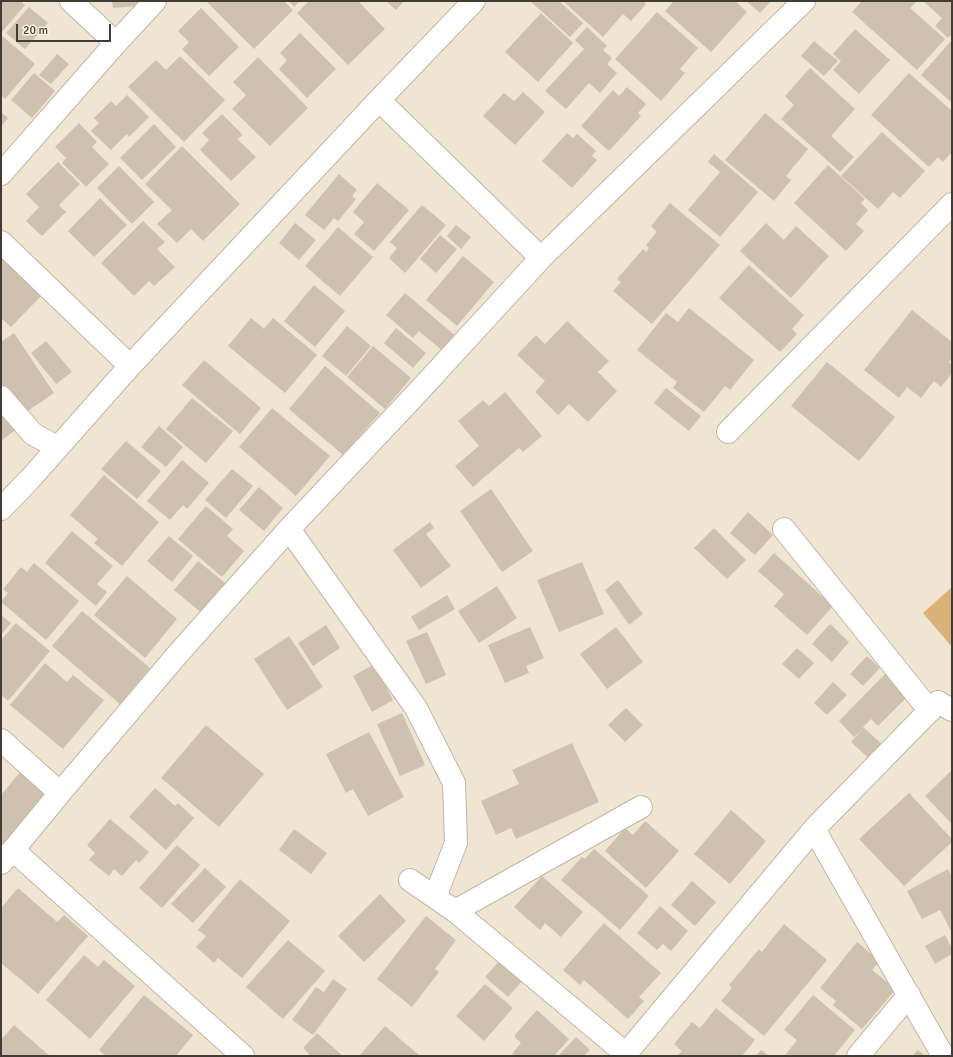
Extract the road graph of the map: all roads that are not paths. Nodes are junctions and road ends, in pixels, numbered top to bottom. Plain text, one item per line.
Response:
1 (71, 1) edge
2 (155, 1) edge
3 (474, 1) edge
4 (804, 1) edge
5 (116, 43) junction
6 (378, 100) junction
7 (1, 174) edge
8 (952, 204) edge
9 (1, 242) edge
10 (541, 258) junction
11 (130, 366) junction
12 (1, 397) edge
13 (728, 432) dead end
14 (57, 447) junction
15 (1, 509) edge
16 (289, 529) junction
17 (784, 529) dead end
18 (952, 710) edge
19 (930, 711) junction
20 (1, 740) edge
21 (60, 793) junction
22 (641, 807) dead end
23 (814, 829) junction
24 (7, 856) edge
25 (410, 880) dead end
26 (435, 897) junction
27 (455, 911) junction
28 (909, 995) junction
29 (942, 1054) dead end
30 (625, 1055) edge
31 (244, 1056) edge
32 (858, 1056) edge

1 - 5 street
2 - 5 street
3 - 6 street
4 - 10 street
5 - 7 street
6 - 10 street
6 - 11 street
8 - 13 street
9 - 11 street
10 - 16 street
11 - 14 street
12 - 14 street
14 - 15 street
16 - 21 street
16 - 26 street
17 - 19 street
18 - 19 street
19 - 23 street
20 - 21 street
21 - 24 street
22 - 27 street
23 - 28 street
23 - 30 street
24 - 31 street
25 - 26 street
26 - 27 street
27 - 30 street
28 - 29 street
28 - 32 street

